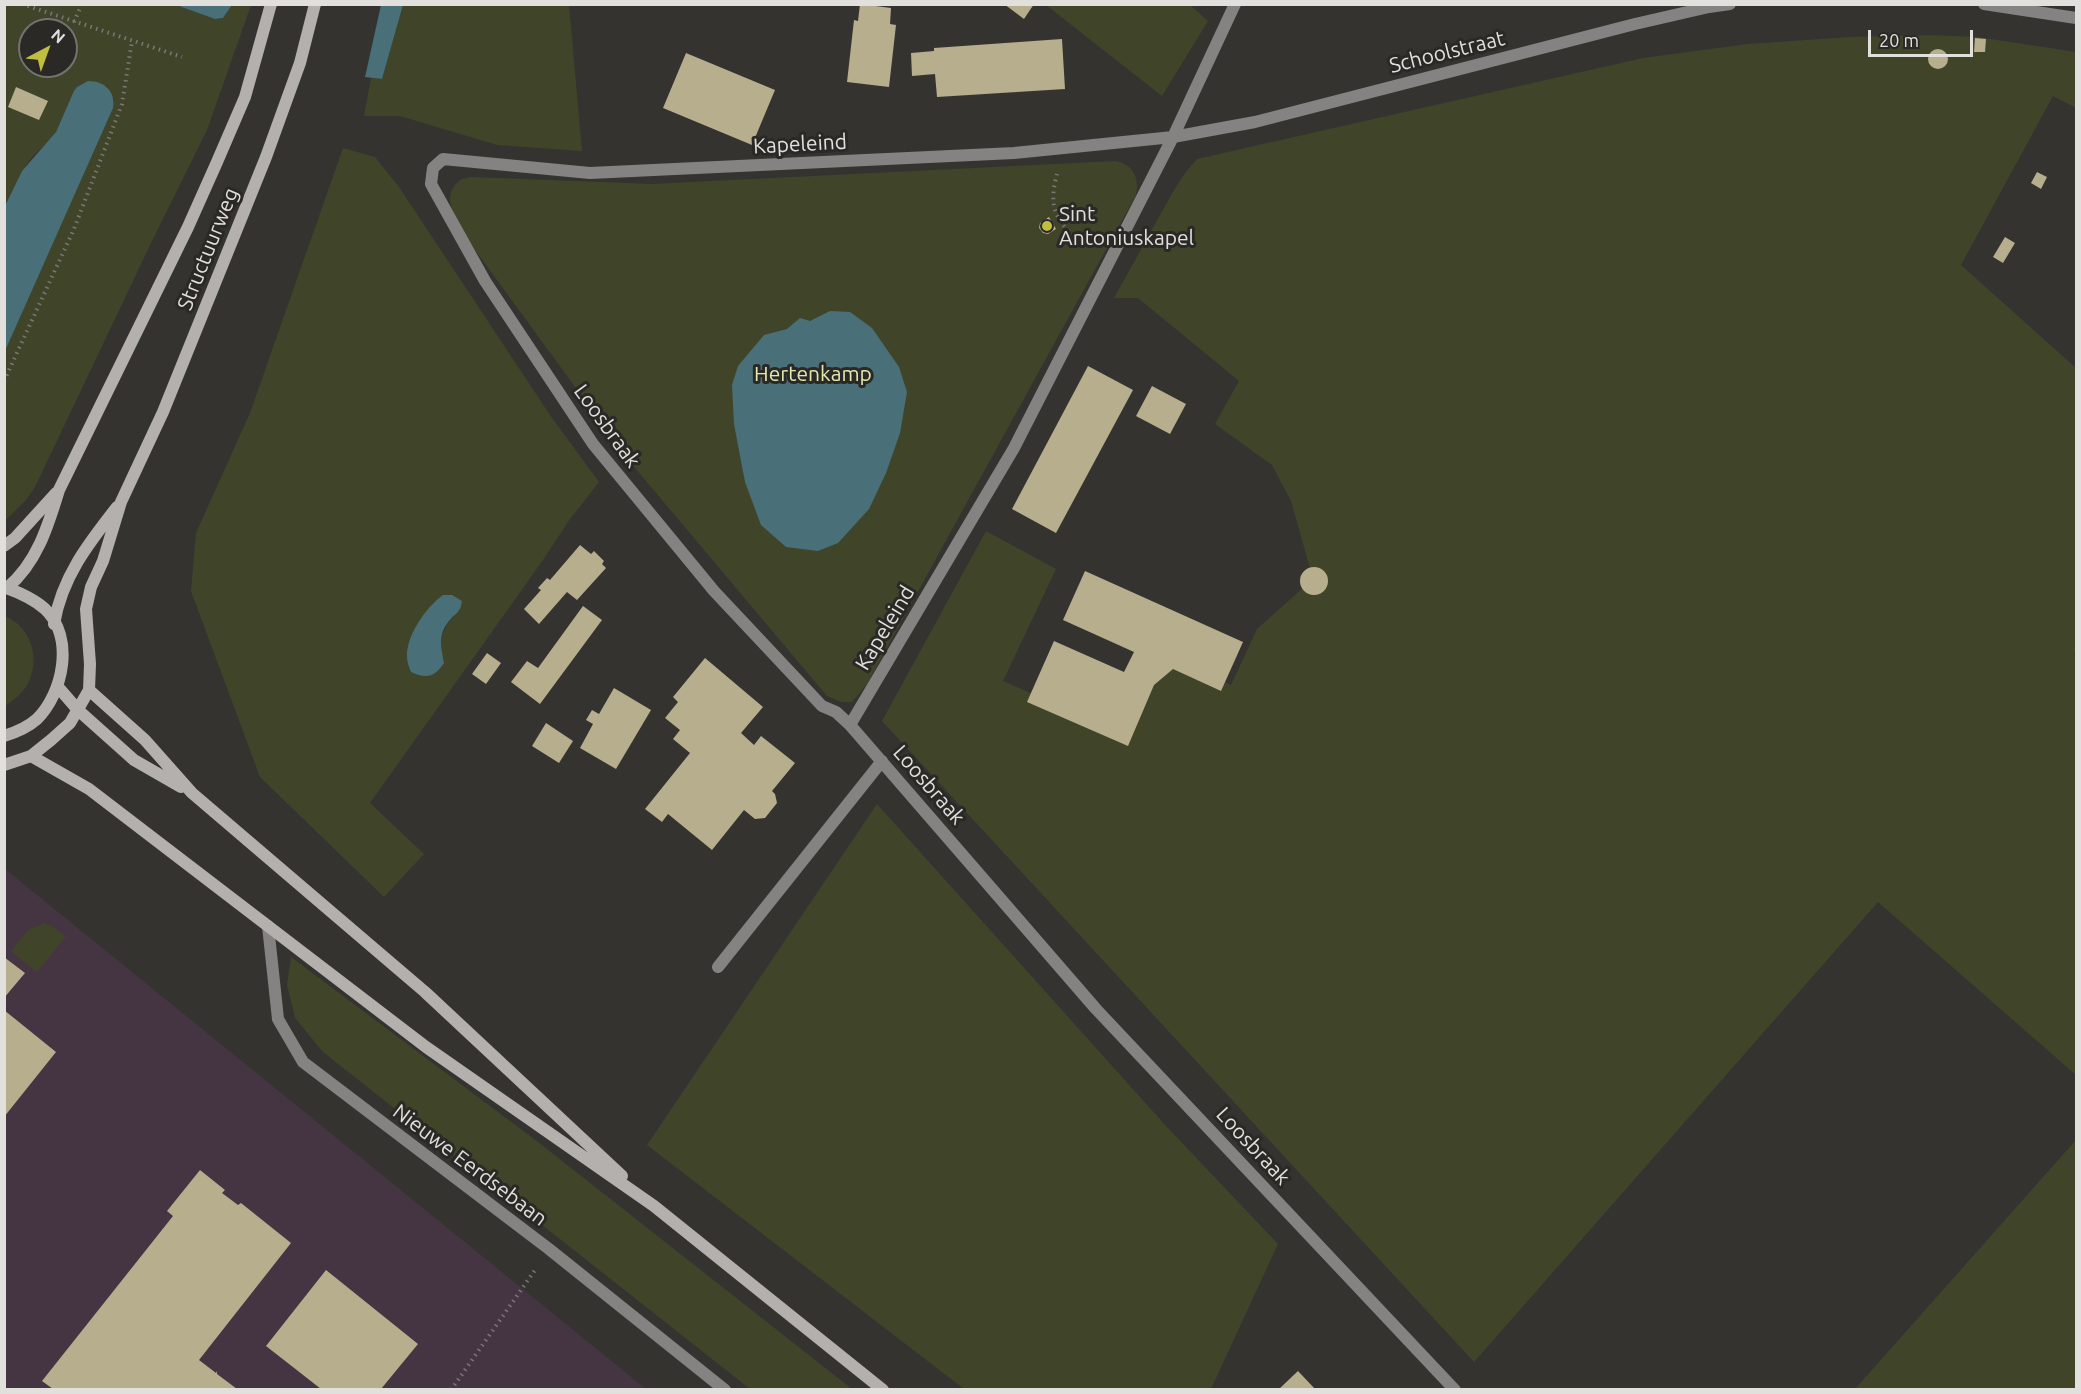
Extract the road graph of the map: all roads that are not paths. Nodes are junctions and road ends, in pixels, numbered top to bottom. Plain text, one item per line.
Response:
1 (271, 4) edge
2 (315, 4) edge
3 (1235, 4) edge
4 (1730, 4) edge
5 (1984, 4) edge
6 (2076, 18) edge
7 (1173, 136) junction
8 (433, 168) joint
9 (59, 490) junction
10 (121, 502) junction
11 (4, 546) edge
12 (6, 588) edge
13 (54, 624) junction
14 (58, 687) junction
15 (89, 690) junction
16 (78, 710) junction
17 (850, 725) junction
18 (4, 736) edge
19 (31, 756) junction
20 (882, 761) junction
21 (4, 765) edge
22 (192, 793) junction
23 (268, 926) junction
24 (718, 967) dead end
25 (654, 1206) junction
26 (725, 1389) edge
27 (883, 1389) edge
28 (1455, 1389) edge

1 - 9 main road, Structuurweg
2 - 10 main road, Structuurweg
3 - 7 street, Kapeleind
4 - 7 street, Schoolstraat
5 - 6 street
7 - 8 street, Kapeleind
7 - 17 street, Kapeleind
8 - 17 street, Loosbraak
9 - 11 main road, Structuurweg
9 - 12 main road, Structuurweg
10 - 13 main road, Structuurweg
10 - 15 main road, Structuurweg
12 - 13 main road
13 - 14 main road
14 - 16 main road
14 - 18 main road
15 - 16 main road
15 - 22 main road
16 - 19 main road
16 - 22 main road
17 - 20 street, Loosbraak
19 - 21 main road
19 - 23 main road
20 - 24 street
20 - 28 street, Loosbraak
22 - 25 main road
23 - 25 main road
23 - 26 street, Nieuwe Eerdsebaan
25 - 27 main road

